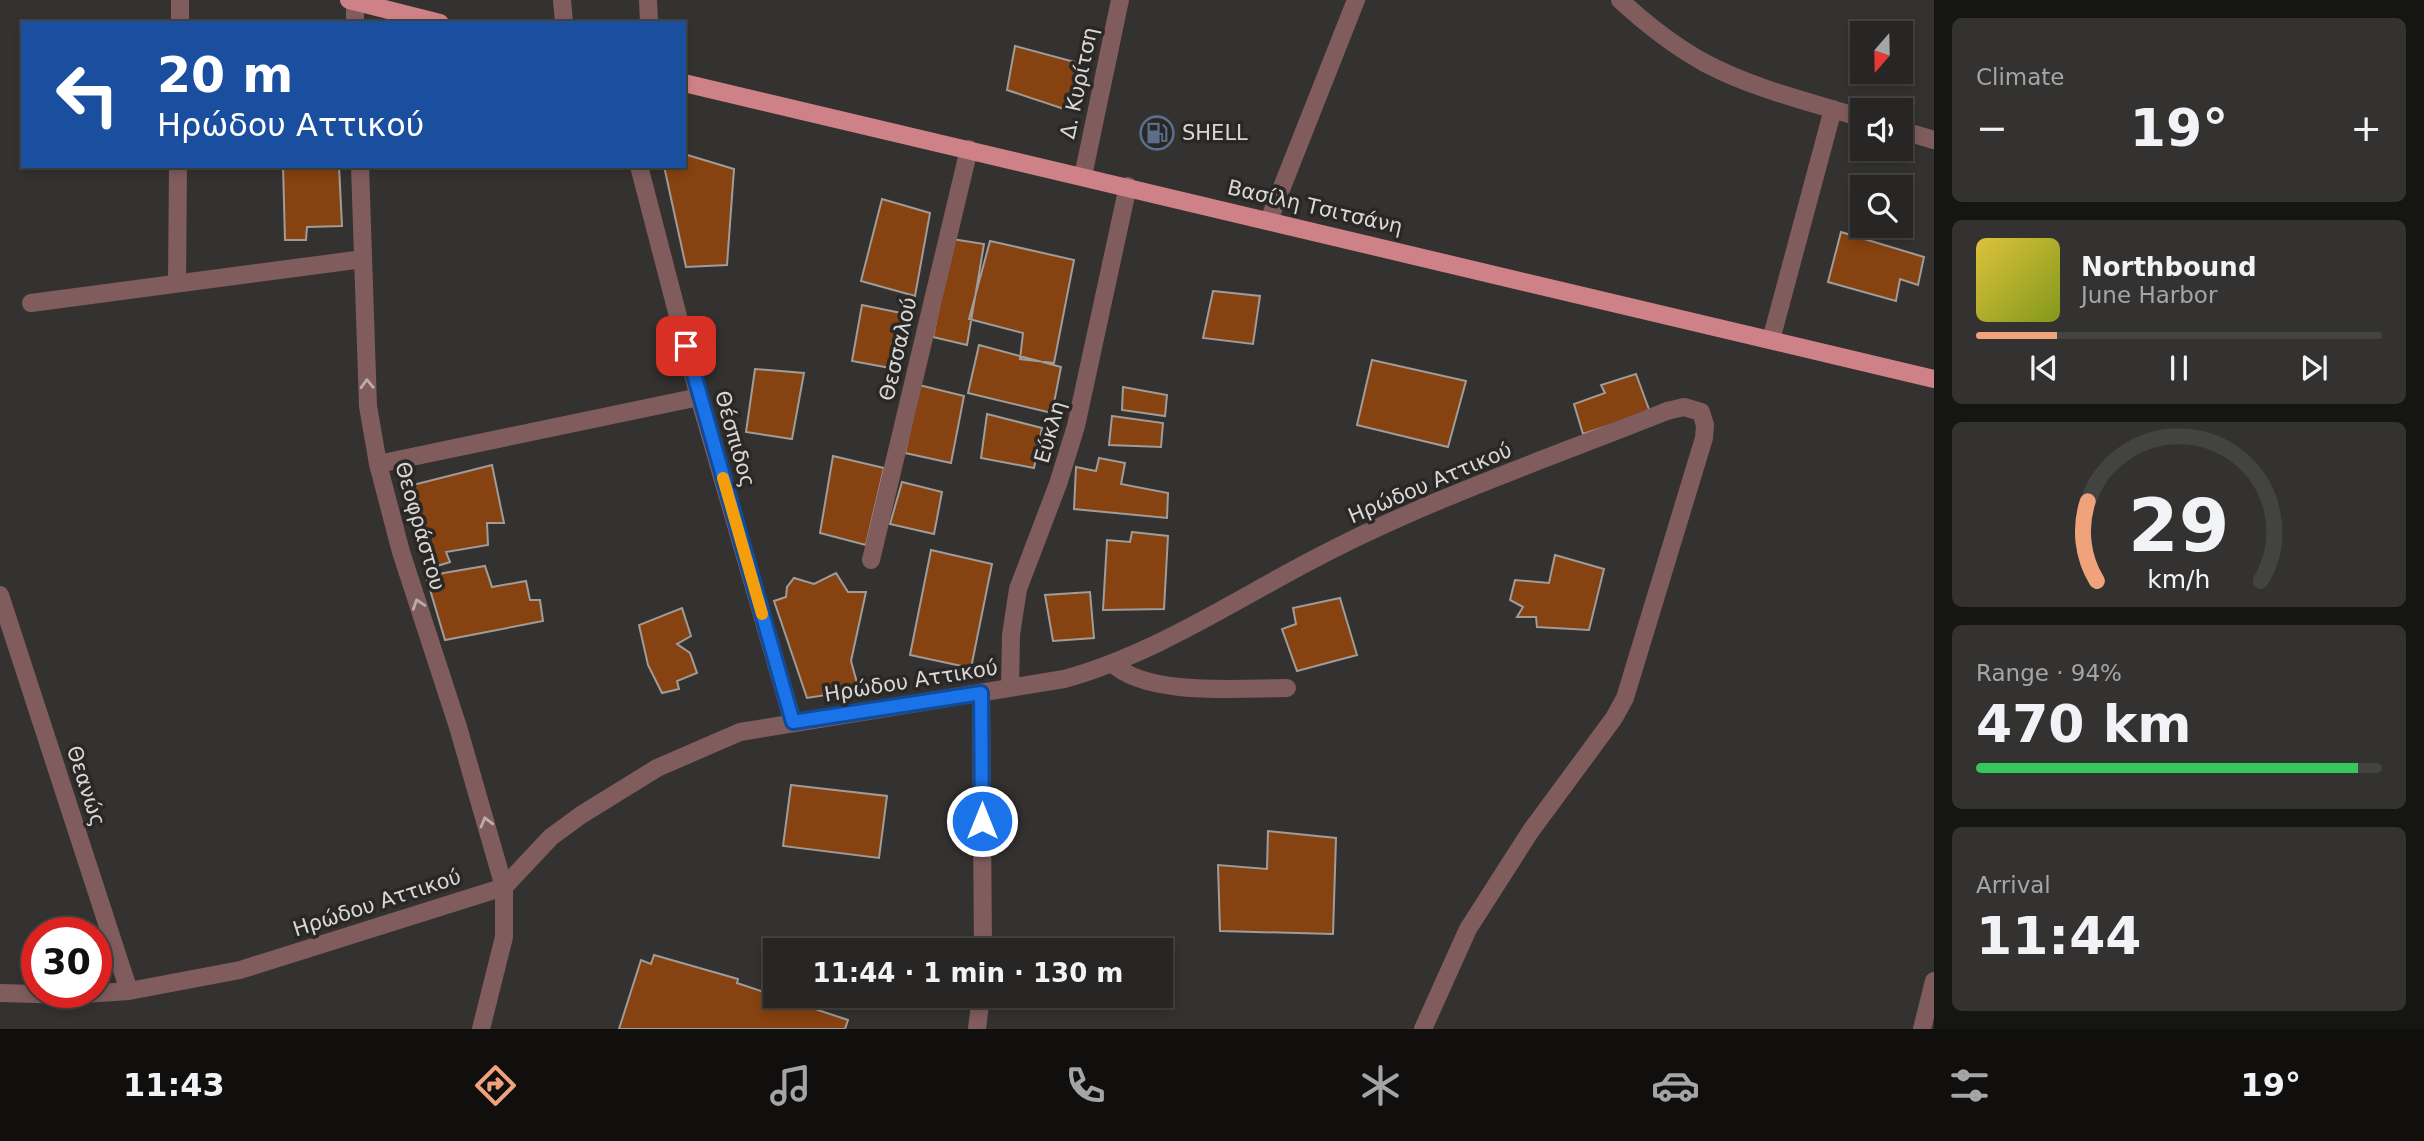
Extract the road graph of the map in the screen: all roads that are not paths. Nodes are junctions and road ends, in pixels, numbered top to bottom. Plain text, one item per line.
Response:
1 (180, 0) edge
2 (562, 0) edge
3 (648, 0) edge
4 (1120, 0) edge
5 (1356, 0) edge
6 (1620, 0) edge
7 (352, 1) edge
8 (387, 5) edge
9 (180, 21) edge
10 (355, 21) edge
11 (434, 21) edge
12 (564, 21) edge
13 (649, 21) edge
14 (686, 83) edge
15 (1833, 109) junction
16 (1850, 114) edge
17 (1913, 134) edge
18 (1934, 140) edge
19 (968, 149) junction
20 (178, 168) edge
21 (360, 168) edge
22 (640, 168) edge
23 (1083, 176) junction
24 (1128, 186) junction
25 (1269, 220) junction
26 (363, 260) junction
27 (177, 283) junction
28 (31, 303) dead end
29 (1771, 340) junction
30 (1934, 379) edge
31 (699, 397) junction
32 (378, 464) junction
33 (871, 560) dead end
34 (0, 595) edge
35 (1112, 663) junction
36 (1010, 688) junction
37 (1287, 688) dead end
38 (981, 693) junction
39 (793, 722) junction
40 (504, 887) junction
41 (983, 938) edge
42 (1934, 981) edge
43 (129, 990) junction
44 (0, 993) edge
45 (980, 1008) edge
46 (481, 1029) edge
47 (977, 1029) edge
48 (1423, 1029) edge
49 (1922, 1029) edge

1 - 9 street
2 - 12 street
3 - 13 street
4 - 23 street, Δ. Κυρίτση
5 - 25 street
6 - 15 street
7 - 8 main road
7 - 10 street
8 - 11 main road
14 - 19 main road, Βασίλη Τσιτσάνη
15 - 16 street
15 - 29 street
17 - 18 street
19 - 23 main road, Βασίλη Τσιτσάνη
19 - 33 street, Θεσσαλού
20 - 27 street
21 - 26 street, Θεοφράστου
22 - 31 street, Θέσπιδος
23 - 24 main road, Βασίλη Τσιτσάνη
24 - 25 main road, Βασίλη Τσιτσάνη
24 - 36 street, Εύκλη
25 - 29 main road, Βασίλη Τσιτσάνη
26 - 27 street
32 -> 26 street, Θεοφράστου
27 - 28 street
29 - 30 main road, Βασίλη Τσιτσάνη
31 - 32 street
31 - 39 street, Θέσπιδος
40 -> 32 street, Θεοφράστου
34 - 43 street, Θεανώς
35 - 36 street, Ηρώδου Αττικού
35 - 37 street
35 - 48 street, Ηρώδου Αττικού
36 - 38 street, Ηρώδου Αττικού
38 - 39 street, Ηρώδου Αττικού
38 - 41 street
39 - 40 street, Ηρώδου Αττικού
40 - 43 street, Ηρώδου Αττικού
40 - 46 street, Θεοφράστου
42 - 49 street
43 - 44 street, Ηρώδου Αττικού
45 - 47 street

